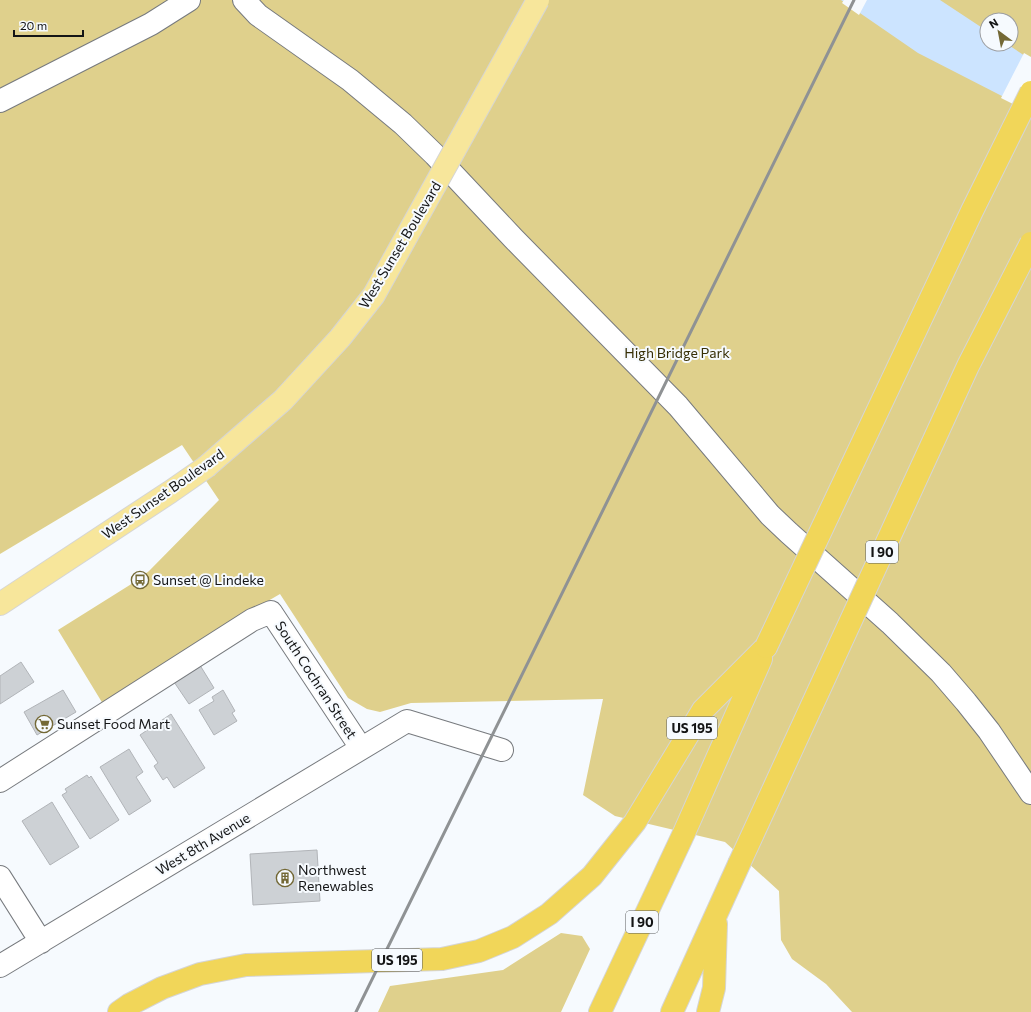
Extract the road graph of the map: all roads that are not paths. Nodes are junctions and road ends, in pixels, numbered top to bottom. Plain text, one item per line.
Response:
1 (189, 0) edge
2 (244, 0) edge
3 (538, 0) edge
4 (1031, 92) edge
5 (0, 101) edge
6 (1031, 243) edge
7 (0, 604) edge
8 (766, 647) junction
9 (361, 748) junction
10 (502, 750) dead end
11 (0, 781) edge
12 (1031, 793) edge
13 (0, 877) edge
14 (716, 912) junction
15 (41, 942) junction
16 (0, 966) edge
17 (119, 1012) edge
18 (600, 1012) edge
19 (672, 1012) edge
20 (708, 1012) edge

1 - 5 street
2 - 12 street
3 - 7 main road, West Sunset Boulevard, bridge
4 - 8 highway, I 90, bridge
6 - 14 highway, I 90, bridge
8 - 17 highway, US 195
8 - 18 highway, I 90
9 - 10 street, West 8th Avenue
9 - 11 street, South Cochran Street
9 - 15 street, West 8th Avenue
13 - 15 street
14 - 19 highway, I 90
14 - 20 highway
15 - 16 street, West 8th Avenue

